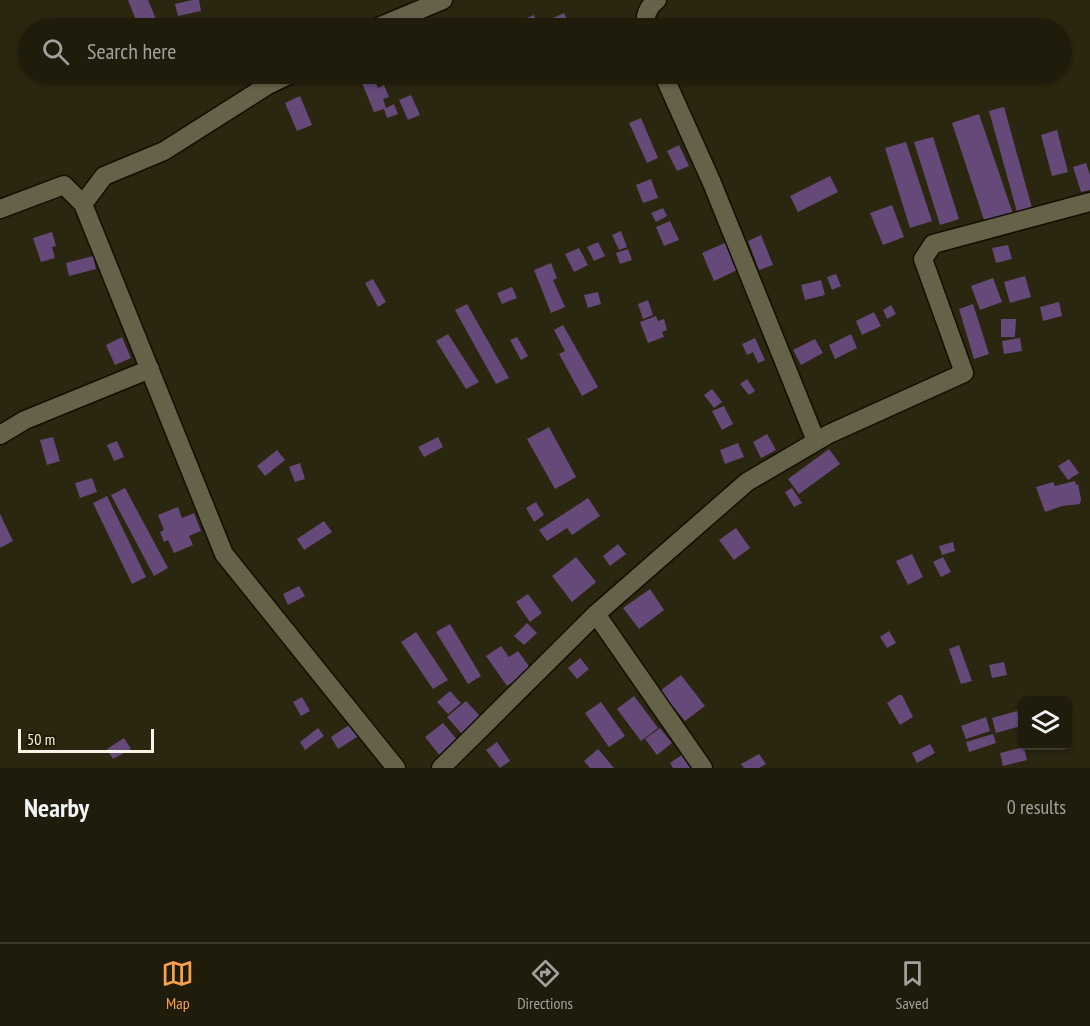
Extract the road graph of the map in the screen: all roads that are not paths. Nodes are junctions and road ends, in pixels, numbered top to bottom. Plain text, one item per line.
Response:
1 (443, 0) edge
2 (657, 0) edge
3 (400, 18) edge
4 (646, 18) edge
5 (275, 84) edge
6 (667, 84) edge
7 (1090, 201) edge
8 (83, 204) junction
9 (0, 209) edge
10 (150, 369) junction
11 (0, 435) edge
12 (816, 441) junction
13 (596, 614) junction
14 (396, 768) edge
15 (441, 768) edge
16 (703, 768) edge

1 - 3 street
2 - 4 street
5 - 8 street
6 - 12 street
7 - 12 street
8 - 9 street
8 - 10 street
10 - 11 street
10 - 14 street
12 - 13 street
13 - 15 street
13 - 16 street

